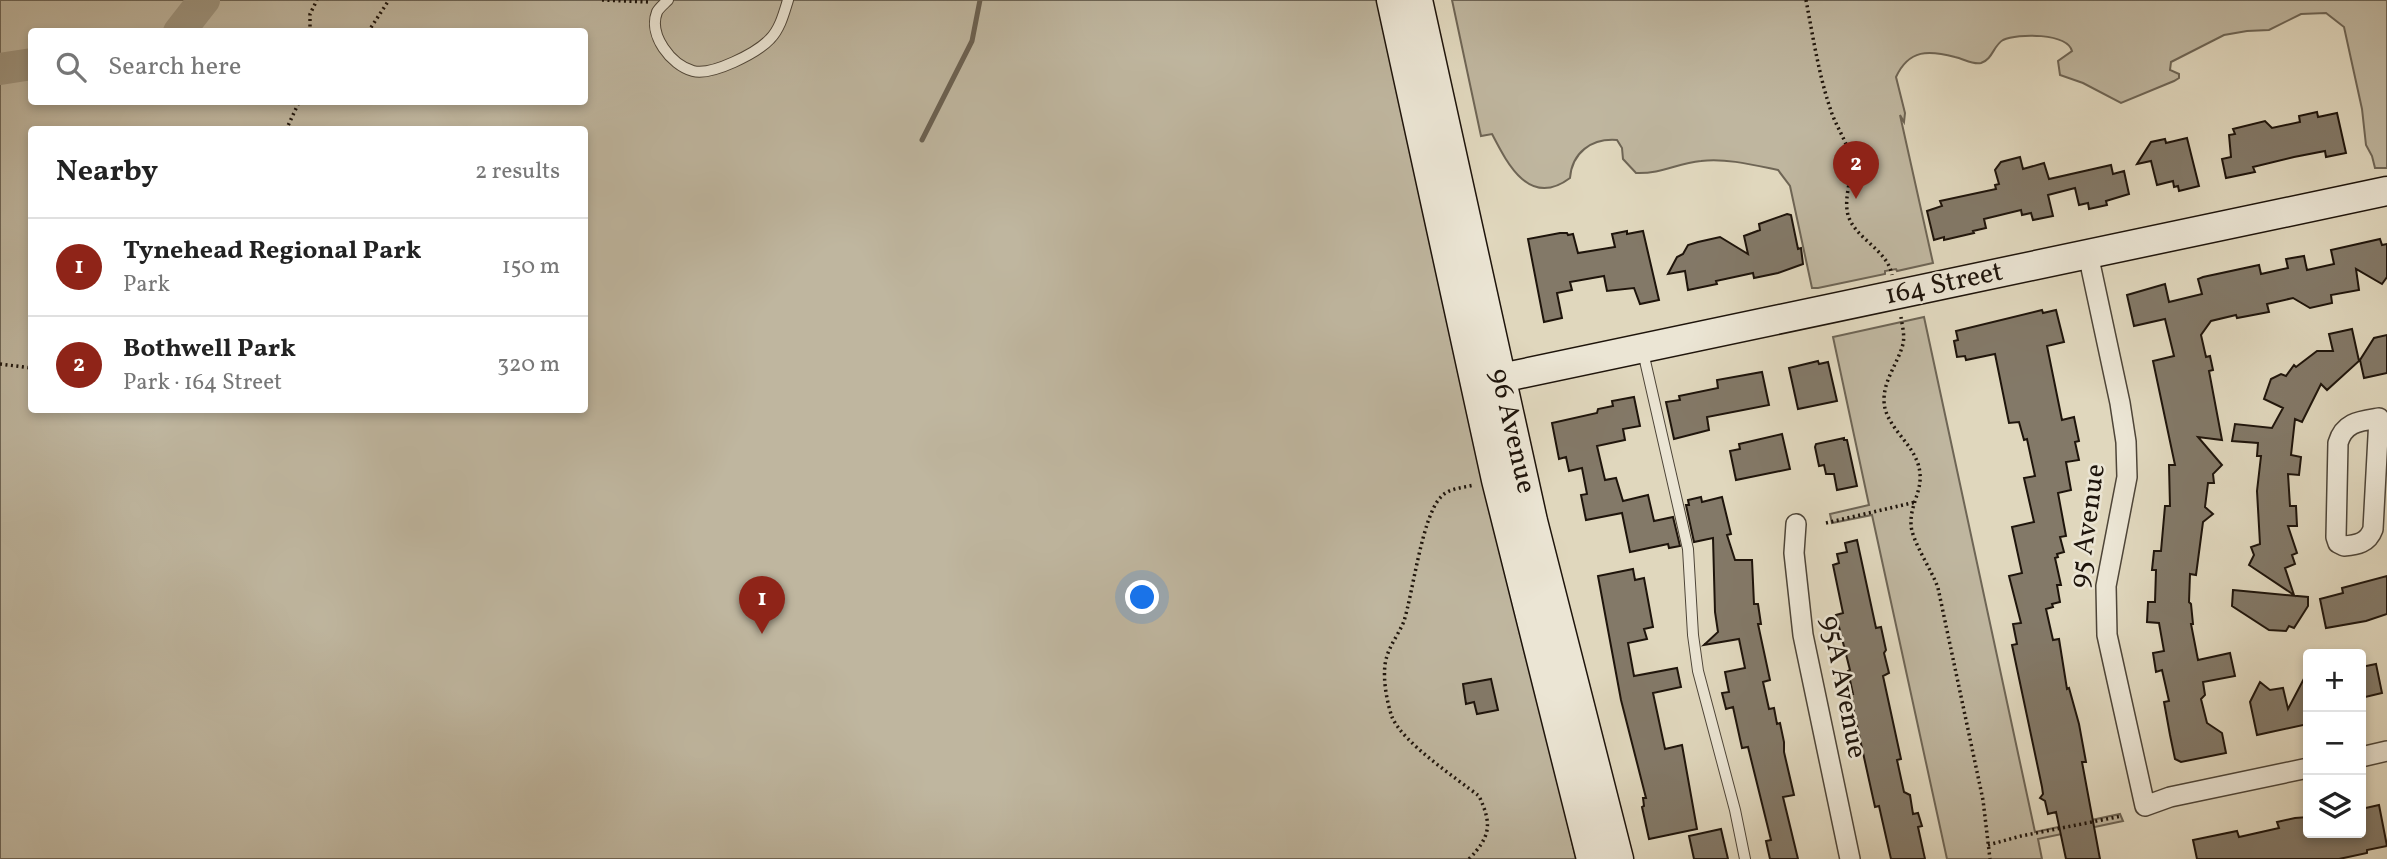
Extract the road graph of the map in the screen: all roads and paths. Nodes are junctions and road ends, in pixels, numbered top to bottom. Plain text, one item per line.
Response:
1 (317, 0) edge
2 (389, 0) edge
3 (602, 0) edge
4 (668, 0) edge
5 (788, 0) edge
6 (1391, 0) edge
7 (1418, 0) edge
8 (1806, 0) edge
9 (660, 8) junction
10 (310, 28) edge
11 (371, 28) edge
12 (298, 105) edge
13 (288, 126) edge
14 (2387, 191) edge
15 (2088, 254) junction
16 (1892, 279) dead end
17 (1900, 313) dead end
18 (1467, 345) junction
19 (1642, 348) junction
20 (0, 364) edge
21 (28, 368) edge
22 (1500, 378) junction
23 (2383, 417) edge
24 (1478, 484) dead end
25 (1916, 502) junction
26 (1826, 523) dead end
27 (1796, 524) dead end
28 (2387, 751) edge
29 (2366, 756) edge
30 (2303, 769) edge
31 (2122, 816) dead end
32 (1988, 845) junction
33 (1469, 859) edge
34 (1591, 859) edge
35 (1619, 859) edge
36 (1745, 859) edge
37 (1850, 859) edge
38 (1990, 859) edge

1 - 10 path
2 - 11 path
3 - 9 path
4 - 9 lane
5 - 9 lane
6 - 18 main road, 96 Avenue
7 - 22 main road, 96 Avenue
8 - 16 path
12 - 13 path
14 - 15 main road, 164 Street
15 - 19 main road, 164 Street
15 - 30 street, 95 Avenue
17 - 25 path
18 - 22 main road
18 - 34 main road, 96 Avenue
19 - 22 main road, 164 Street
19 - 36 lane
20 - 21 path
22 - 35 main road, 96 Avenue
23 - 23 street
24 - 33 path
25 - 26 path
25 - 32 path
27 - 37 street, 95A Avenue
28 - 29 street
31 - 32 path
32 - 38 path

